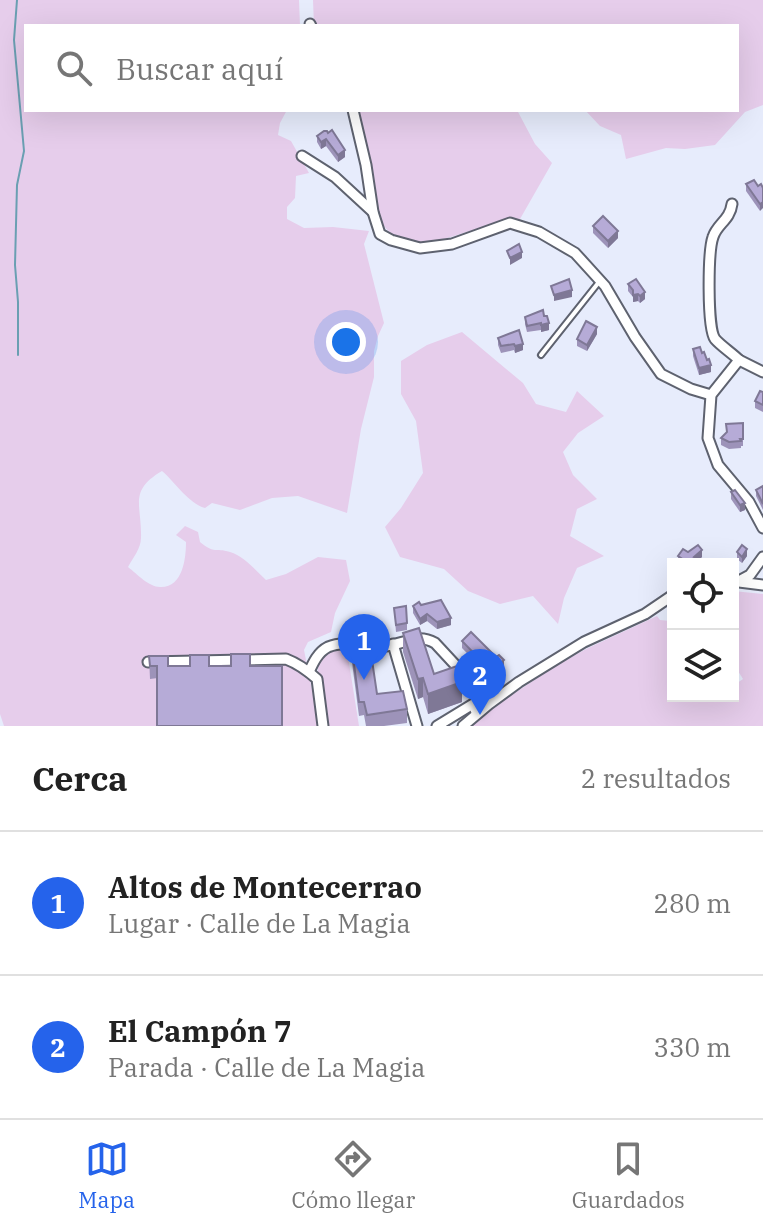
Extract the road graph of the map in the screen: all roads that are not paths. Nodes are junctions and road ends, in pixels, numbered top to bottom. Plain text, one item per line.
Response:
1 (353, 112) edge
2 (302, 156) dead end
3 (732, 204) dead end
4 (373, 212) junction
5 (600, 280) junction
6 (541, 355) dead end
7 (739, 360) junction
8 (763, 372) edge
9 (711, 395) junction
10 (763, 528) edge
11 (763, 557) edge
12 (739, 580) edge
13 (739, 582) edge
14 (763, 585) edge
15 (667, 599) edge
16 (393, 644) junction
17 (148, 662) edge
18 (309, 672) junction
19 (519, 682) junction
20 (485, 697) junction
21 (467, 723) edge
22 (323, 726) edge
23 (417, 726) edge
24 (437, 726) edge

1 - 4 street
2 - 4 street
3 - 7 street
4 - 5 street
5 - 6 lane
5 - 9 street
7 - 8 street
7 - 9 street
9 - 10 street
11 - 12 street
13 - 14 street
15 - 19 street
16 - 18 street
16 - 20 street
16 - 23 street
17 - 18 street
18 - 22 street
19 - 20 street
19 - 21 street
20 - 21 street
20 - 24 street

